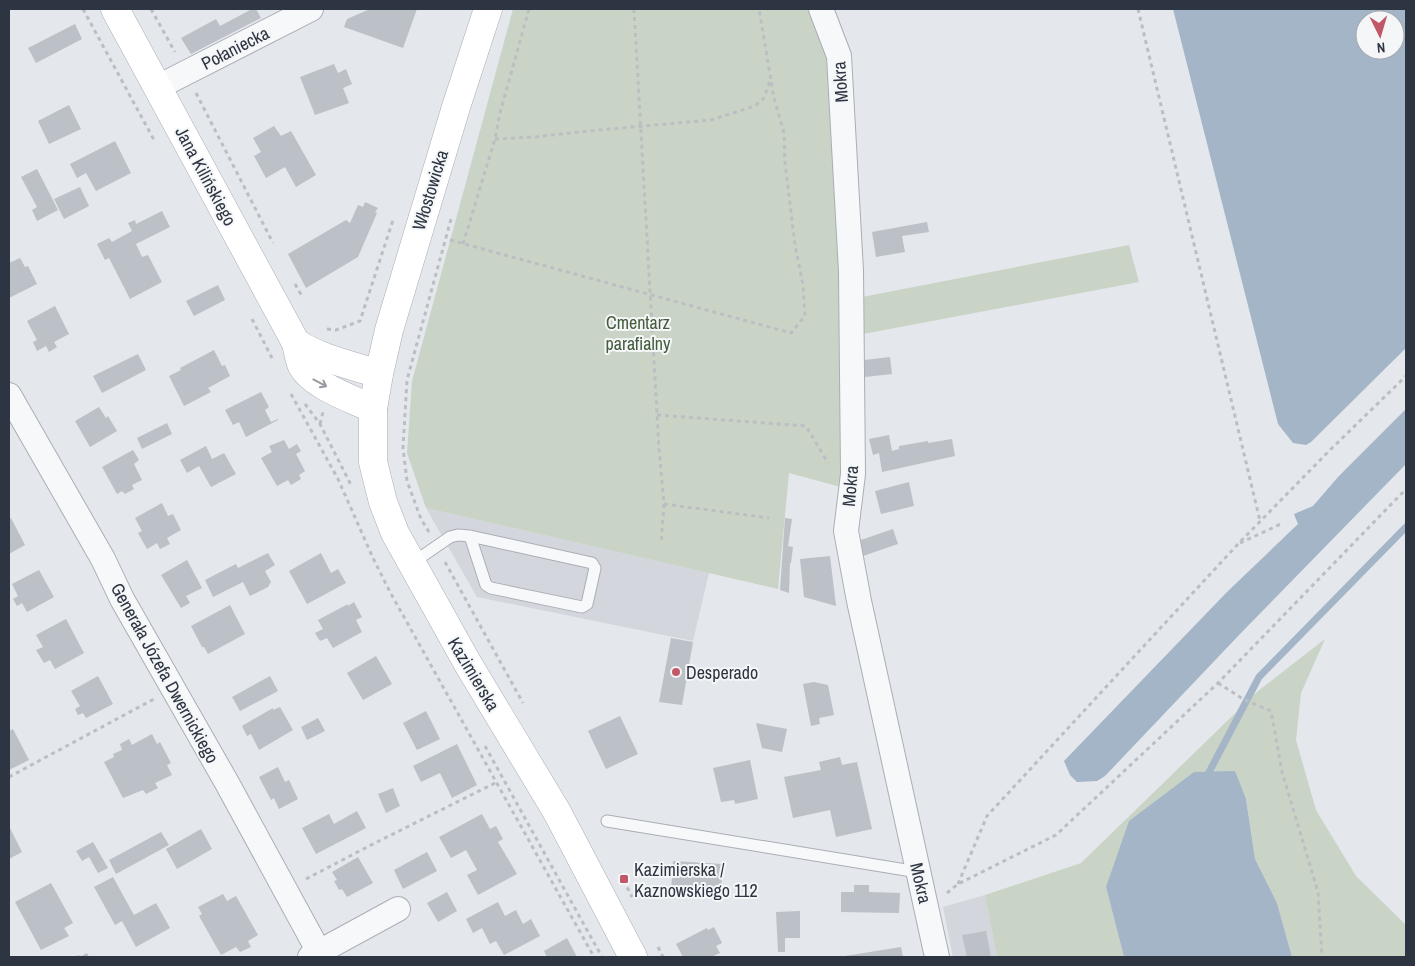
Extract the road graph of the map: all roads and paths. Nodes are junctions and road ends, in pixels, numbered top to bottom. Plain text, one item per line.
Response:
1 (115, 9) edge
2 (151, 9) edge
3 (311, 9) edge
4 (488, 9) edge
5 (529, 9) edge
6 (634, 9) edge
7 (759, 9) edge
8 (821, 9) edge
9 (1138, 9) edge
10 (186, 73) junction
11 (772, 77) junction
12 (158, 87) junction
13 (640, 127) junction
14 (496, 139) junction
15 (454, 210) dead end
16 (450, 240) dead end
17 (463, 244) junction
18 (276, 248) dead end
19 (383, 252) dead end
20 (292, 278) dead end
21 (650, 295) junction
22 (304, 300) dead end
23 (250, 316) dead end
24 (322, 326) dead end
25 (296, 343) junction
26 (272, 359) dead end
27 (379, 374) junction
28 (1406, 376) edge
29 (290, 391) dead end
30 (9, 395) edge
31 (373, 409) junction
32 (657, 416) junction
33 (1406, 489) edge
34 (850, 497) junction
35 (664, 504) junction
36 (769, 518) dead end
37 (1260, 522) junction
38 (1283, 523) dead end
39 (470, 536) junction
40 (661, 544) dead end
41 (1238, 544) junction
42 (436, 546) junction
43 (412, 564) junction
44 (1218, 683) junction
45 (173, 689) junction
46 (524, 704) dead end
47 (9, 776) edge
48 (497, 782) junction
49 (607, 821) dead end
50 (918, 872) junction
51 (285, 890) junction
52 (398, 910) dead end
53 (315, 955) edge
54 (594, 957) edge
55 (632, 957) edge
56 (937, 957) edge
57 (1322, 957) edge

1 - 12 main road, Jana Kilińskiego
2 - 10 path
3 - 10 street, Połaniecka
4 - 27 main road, Włostowicka
5 - 14 path
6 - 13 path
7 - 11 path
8 - 34 street, Mokra
9 - 37 path
10 - 12 street, Połaniecka
10 - 18 path
11 - 13 path
11 - 21 path
12 - 25 main road, Jana Kilińskiego
13 - 14 path
13 - 21 path
14 - 17 path
15 - 42 path
16 - 17 path
17 - 21 path
19 - 24 path
20 - 22 path
21 - 32 path
23 - 26 path
25 - 27 main road
25 -> 31 main road, Jana Kilińskiego
27 - 31 main road, Kazimierska
28 - 37 path
29 - 48 path
30 - 45 street, Generała Józefa Dwernickiego
31 - 43 main road, Kazimierska
32 - 34 path
32 - 35 path
33 - 44 path
34 - 50 street, Mokra
35 - 36 path
35 - 40 path
37 - 41 path
38 - 41 path
39 - 39 lane
39 - 42 lane
41 - 44 path
42 - 43 lane
42 - 46 path
43 - 55 main road, Kazimierska
44 - 57 path
45 - 47 path
45 - 51 street, Generała Józefa Dwernickiego
48 - 51 path
48 - 54 path
49 - 50 lane
50 - 56 street, Mokra
51 - 53 street, Generała Józefa Dwernickiego
52 - 53 street

